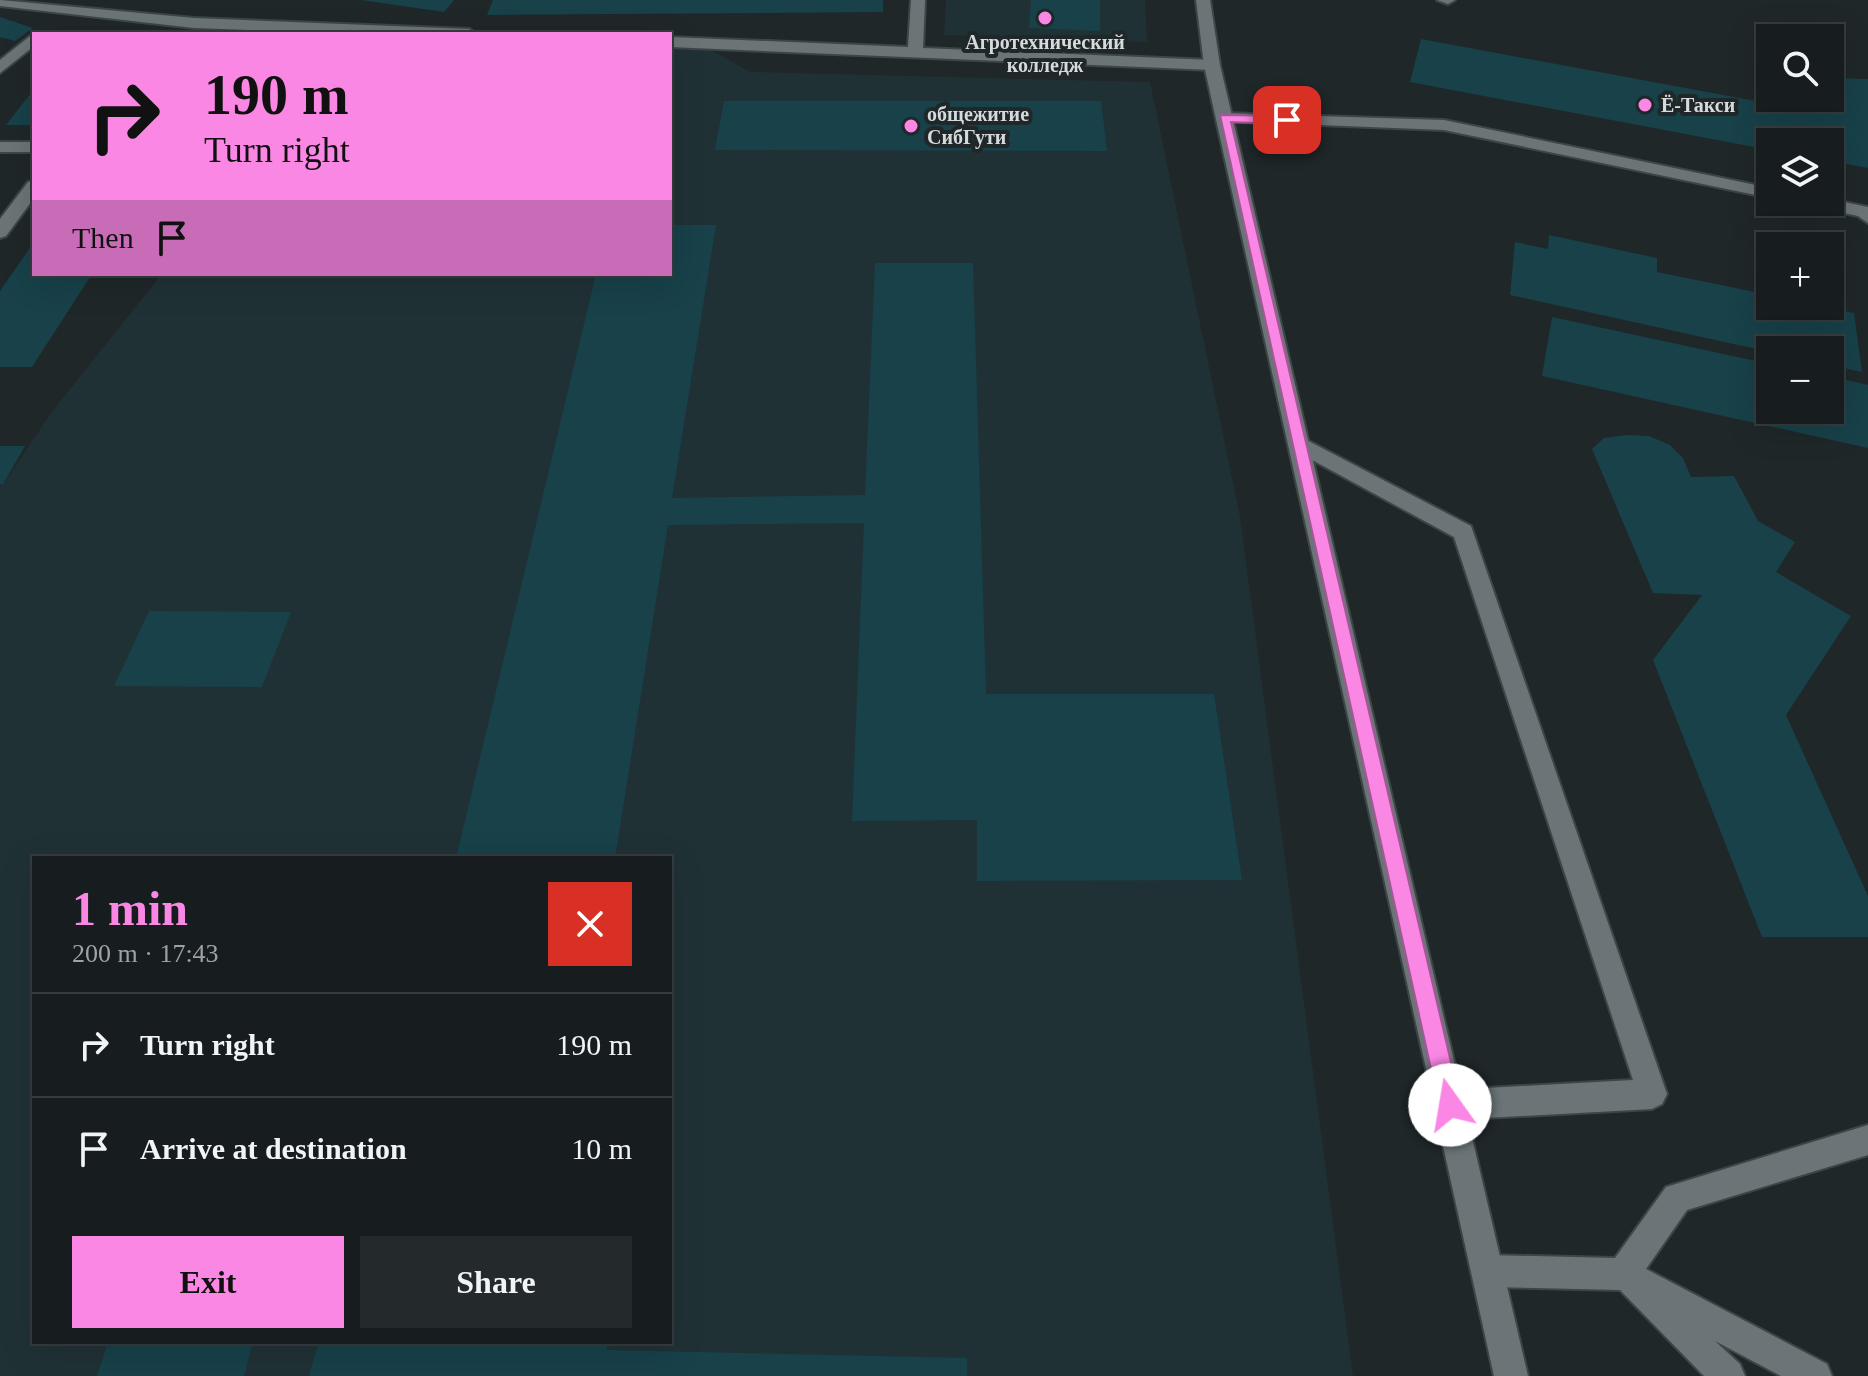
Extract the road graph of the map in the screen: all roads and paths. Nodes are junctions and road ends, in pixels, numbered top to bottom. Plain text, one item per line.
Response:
1 (918, 0) edge
2 (1203, 0) edge
3 (0, 2) edge
4 (67, 9) junction
5 (41, 32) edge
6 (419, 32) edge
7 (32, 40) edge
8 (672, 42) edge
9 (915, 53) junction
10 (1212, 65) junction
11 (0, 68) edge
12 (1224, 118) junction
13 (0, 147) edge
14 (32, 147) edge
15 (32, 189) edge
16 (1756, 190) edge
17 (1844, 208) edge
18 (1868, 217) edge
19 (0, 232) edge
20 (1299, 444) junction
21 (1450, 1105) junction
22 (1868, 1140) edge
23 (1488, 1271) junction
24 (1623, 1274) junction
25 (1511, 1376) edge
26 (1728, 1376) edge
27 (1815, 1376) edge

1 - 9 main road
2 - 10 main road
3 - 4 main road
4 - 5 main road
4 - 6 main road
7 - 11 main road
8 - 9 main road
9 - 10 main road
10 - 12 main road
12 - 16 main road
12 - 20 main road
13 - 14 main road
15 - 19 main road
17 - 18 main road
20 - 21 main road
20 - 21 main road
21 - 23 main road
22 - 24 main road
23 - 24 main road
23 - 25 main road
24 - 26 main road
24 - 27 main road

